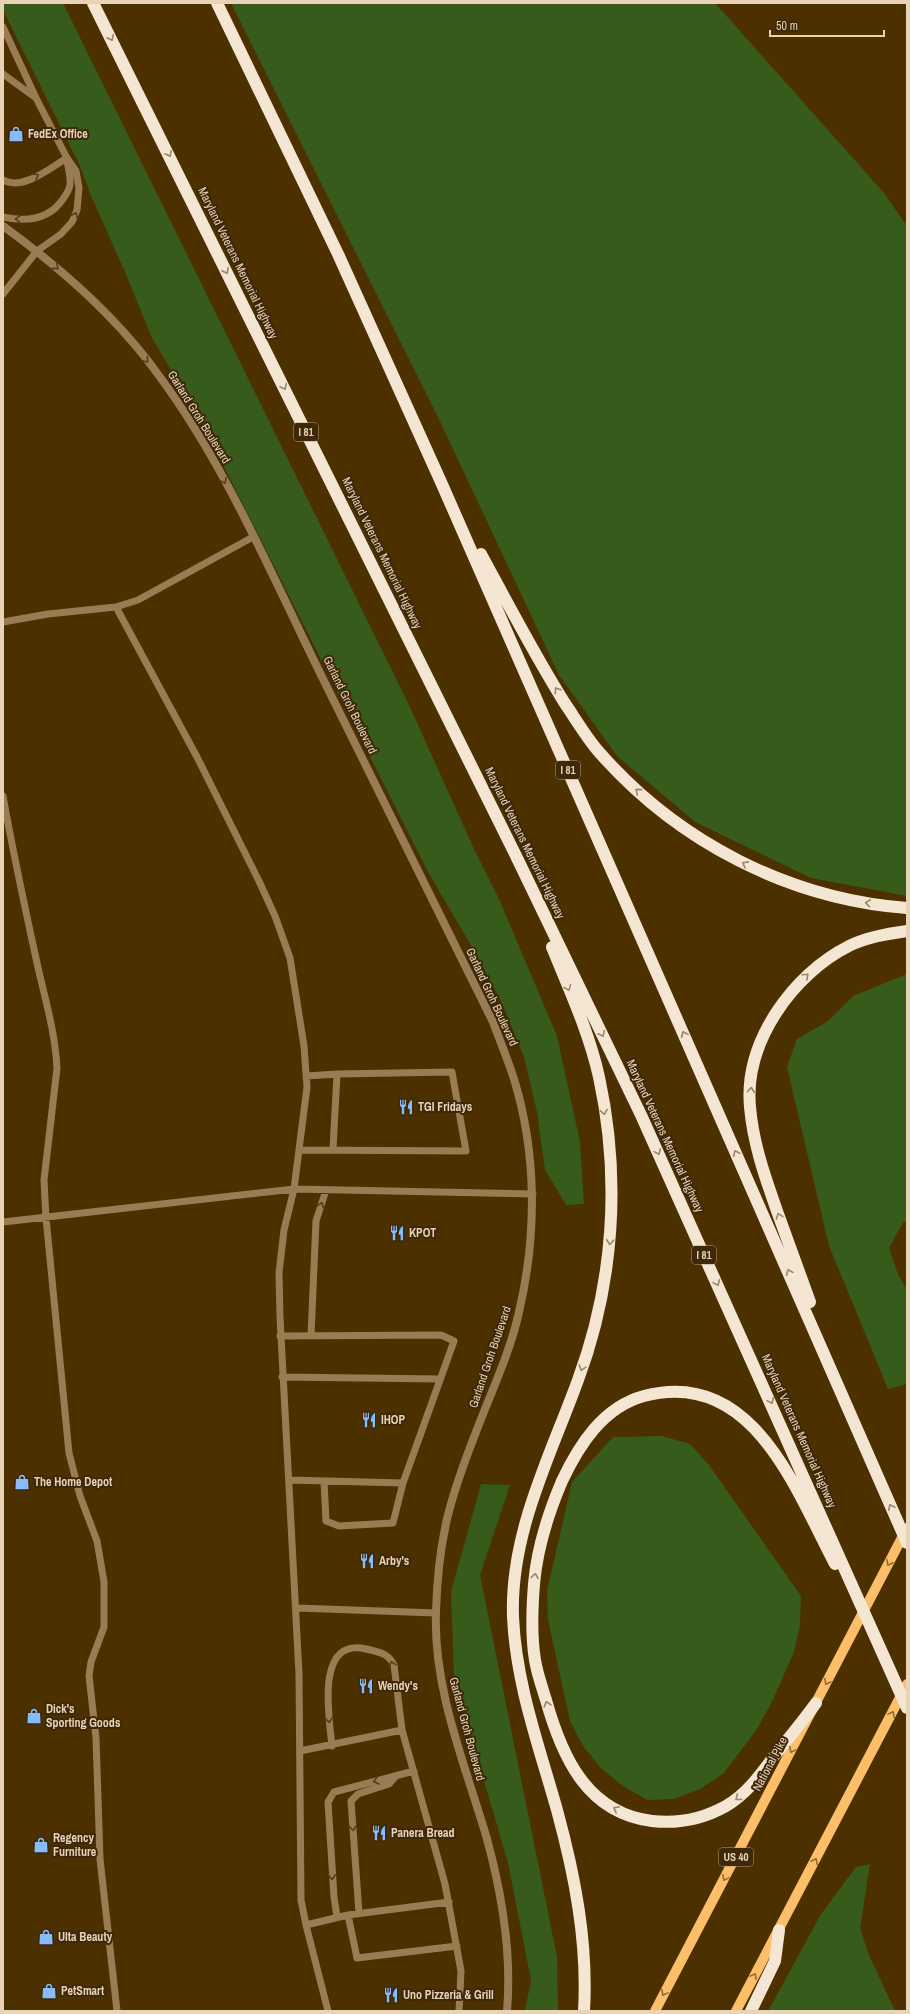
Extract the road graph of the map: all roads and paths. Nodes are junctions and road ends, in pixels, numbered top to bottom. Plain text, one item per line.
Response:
1 (94, 3) edge
2 (218, 3) edge
3 (3, 27) edge
4 (3, 74) edge
5 (36, 98) junction
6 (67, 158) junction
7 (3, 180) edge
8 (3, 217) edge
9 (3, 226) edge
10 (37, 251) junction
11 (3, 294) edge
12 (441, 482) junction
13 (253, 537) junction
14 (116, 607) junction
15 (3, 622) edge
16 (3, 796) edge
17 (518, 860) junction
18 (907, 908) edge
19 (907, 931) edge
20 (337, 1074) junction
21 (306, 1076) junction
22 (333, 1149) junction
23 (299, 1150) junction
24 (294, 1189) junction
25 (326, 1190) junction
26 (533, 1194) junction
27 (46, 1218) junction
28 (3, 1222) edge
29 (280, 1336) junction
30 (311, 1336) junction
31 (282, 1377) junction
32 (440, 1379) junction
33 (844, 1398) junction
34 (289, 1480) junction
35 (324, 1481) junction
36 (403, 1483) junction
37 (907, 1528) edge
38 (907, 1542) edge
39 (296, 1608) junction
40 (436, 1613) junction
41 (883, 1653) junction
42 (907, 1684) edge
43 (816, 1703) junction
44 (907, 1708) edge
45 (402, 1730) junction
46 (332, 1746) junction
47 (300, 1751) junction
48 (414, 1771) junction
49 (396, 1776) junction
50 (449, 1902) junction
51 (359, 1913) junction
52 (348, 1915) junction
53 (336, 1918) junction
54 (306, 1925) junction
55 (779, 1930) junction
56 (457, 1946) junction
57 (117, 2011) edge
58 (328, 2011) edge
59 (459, 2011) edge
60 (507, 2011) edge
61 (584, 2011) edge
62 (655, 2011) edge
63 (736, 2011) edge
64 (751, 2011) edge

1 -> 17 highway, Maryland Veterans Memorial Highway / I 81
2 - 12 highway, I 81
3 - 5 lane
4 - 5 lane
5 - 6 lane
7 -> 6 lane
6 -> 8 lane
10 -> 6 lane
9 - 10 street, Garland Groh Boulevard
10 - 11 lane
10 -> 13 street, Garland Groh Boulevard
18 -> 12 highway
33 -> 12 highway, I 81
13 - 14 lane
13 - 26 street, Garland Groh Boulevard
14 - 15 lane
14 - 21 lane
16 - 27 lane
17 -> 41 highway, Maryland Veterans Memorial Highway / I 81
17 -> 61 highway
33 -> 19 highway
20 - 21 lane
20 - 22 lane
20 - 22 lane
21 - 23 lane
22 - 23 lane
23 - 24 lane
24 - 25 lane
24 - 27 lane
24 - 29 lane
25 - 26 lane
30 -> 25 lane
26 - 40 street, Garland Groh Boulevard
27 - 28 lane
27 - 57 lane
29 - 30 lane
29 - 31 lane
30 - 32 lane
31 - 32 lane
31 - 34 lane
32 - 36 lane
38 -> 33 highway, I 81
34 - 35 lane
34 - 39 lane
35 - 36 lane
35 - 36 lane
37 -> 43 main road, National Pike / US 40
39 - 40 lane
39 - 47 lane
40 - 60 street, Garland Groh Boulevard
43 -> 41 highway
41 - 44 highway, Maryland Veterans Memorial Highway / I 81
55 -> 42 main road
43 -> 62 main road, National Pike / US 40
45 - 46 lane
45 -> 46 lane
45 - 48 lane
46 - 47 lane
47 - 54 lane
48 - 49 lane
48 - 50 lane
49 -> 51 lane
49 -> 53 lane
50 - 51 lane
50 - 56 lane
51 - 52 lane
52 - 53 lane
52 - 56 lane
53 - 54 lane
54 - 58 lane
63 -> 55 main road
55 - 64 highway
56 - 59 lane

